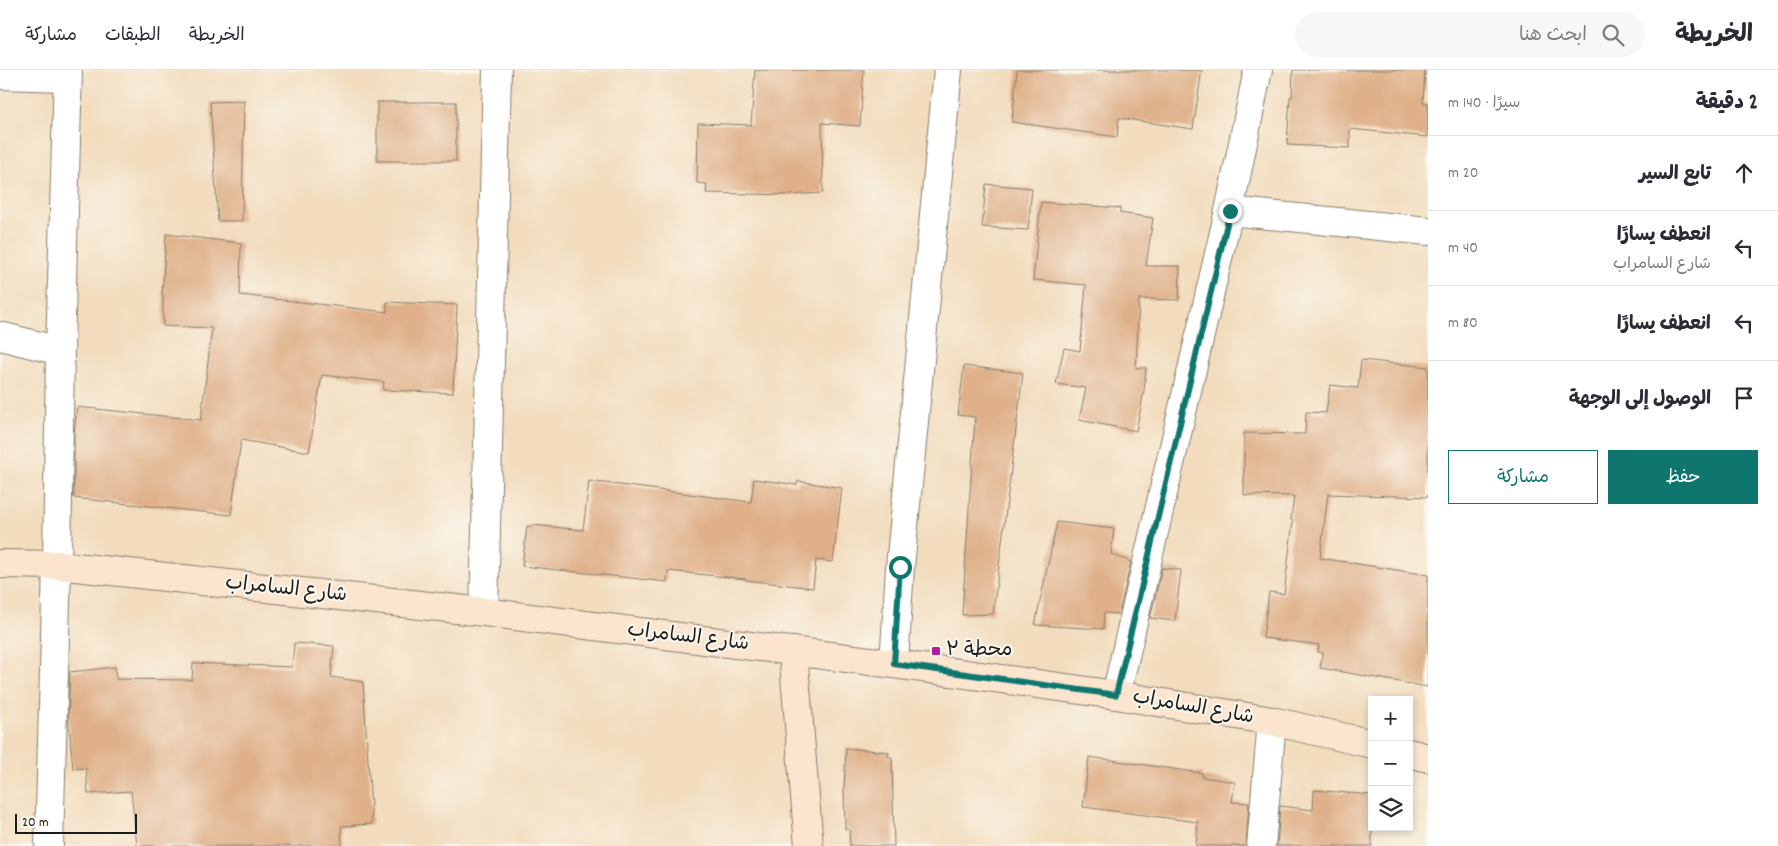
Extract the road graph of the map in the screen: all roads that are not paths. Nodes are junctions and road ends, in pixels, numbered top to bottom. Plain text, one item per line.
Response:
1 (497, 70) edge
2 (948, 70) edge
3 (1258, 70) edge
4 (67, 73) edge
5 (0, 74) edge
6 (1230, 211) junction
7 (1428, 231) edge
8 (0, 336) edge
9 (60, 351) junction
10 (0, 564) edge
11 (57, 564) junction
12 (484, 612) junction
13 (794, 651) junction
14 (894, 664) junction
15 (1116, 695) junction
16 (1272, 721) junction
17 (1368, 743) edge
18 (1413, 754) edge
19 (1428, 758) edge
20 (49, 846) edge
21 (809, 846) edge
22 (1261, 846) edge

1 - 12 street
2 - 14 street
3 - 6 street
4 - 5 street
4 - 9 street
6 - 7 street
6 - 15 street
8 - 9 street
9 - 11 street
10 - 11 street, شارع السامراب
11 - 12 street, شارع السامراب
11 - 20 street
12 - 13 street, شارع السامراب
13 - 14 street, شارع السامراب
13 - 21 street
14 - 15 street, شارع السامراب
15 - 16 street, شارع السامراب
16 - 17 street, شارع السامراب
16 - 22 street
18 - 19 street

